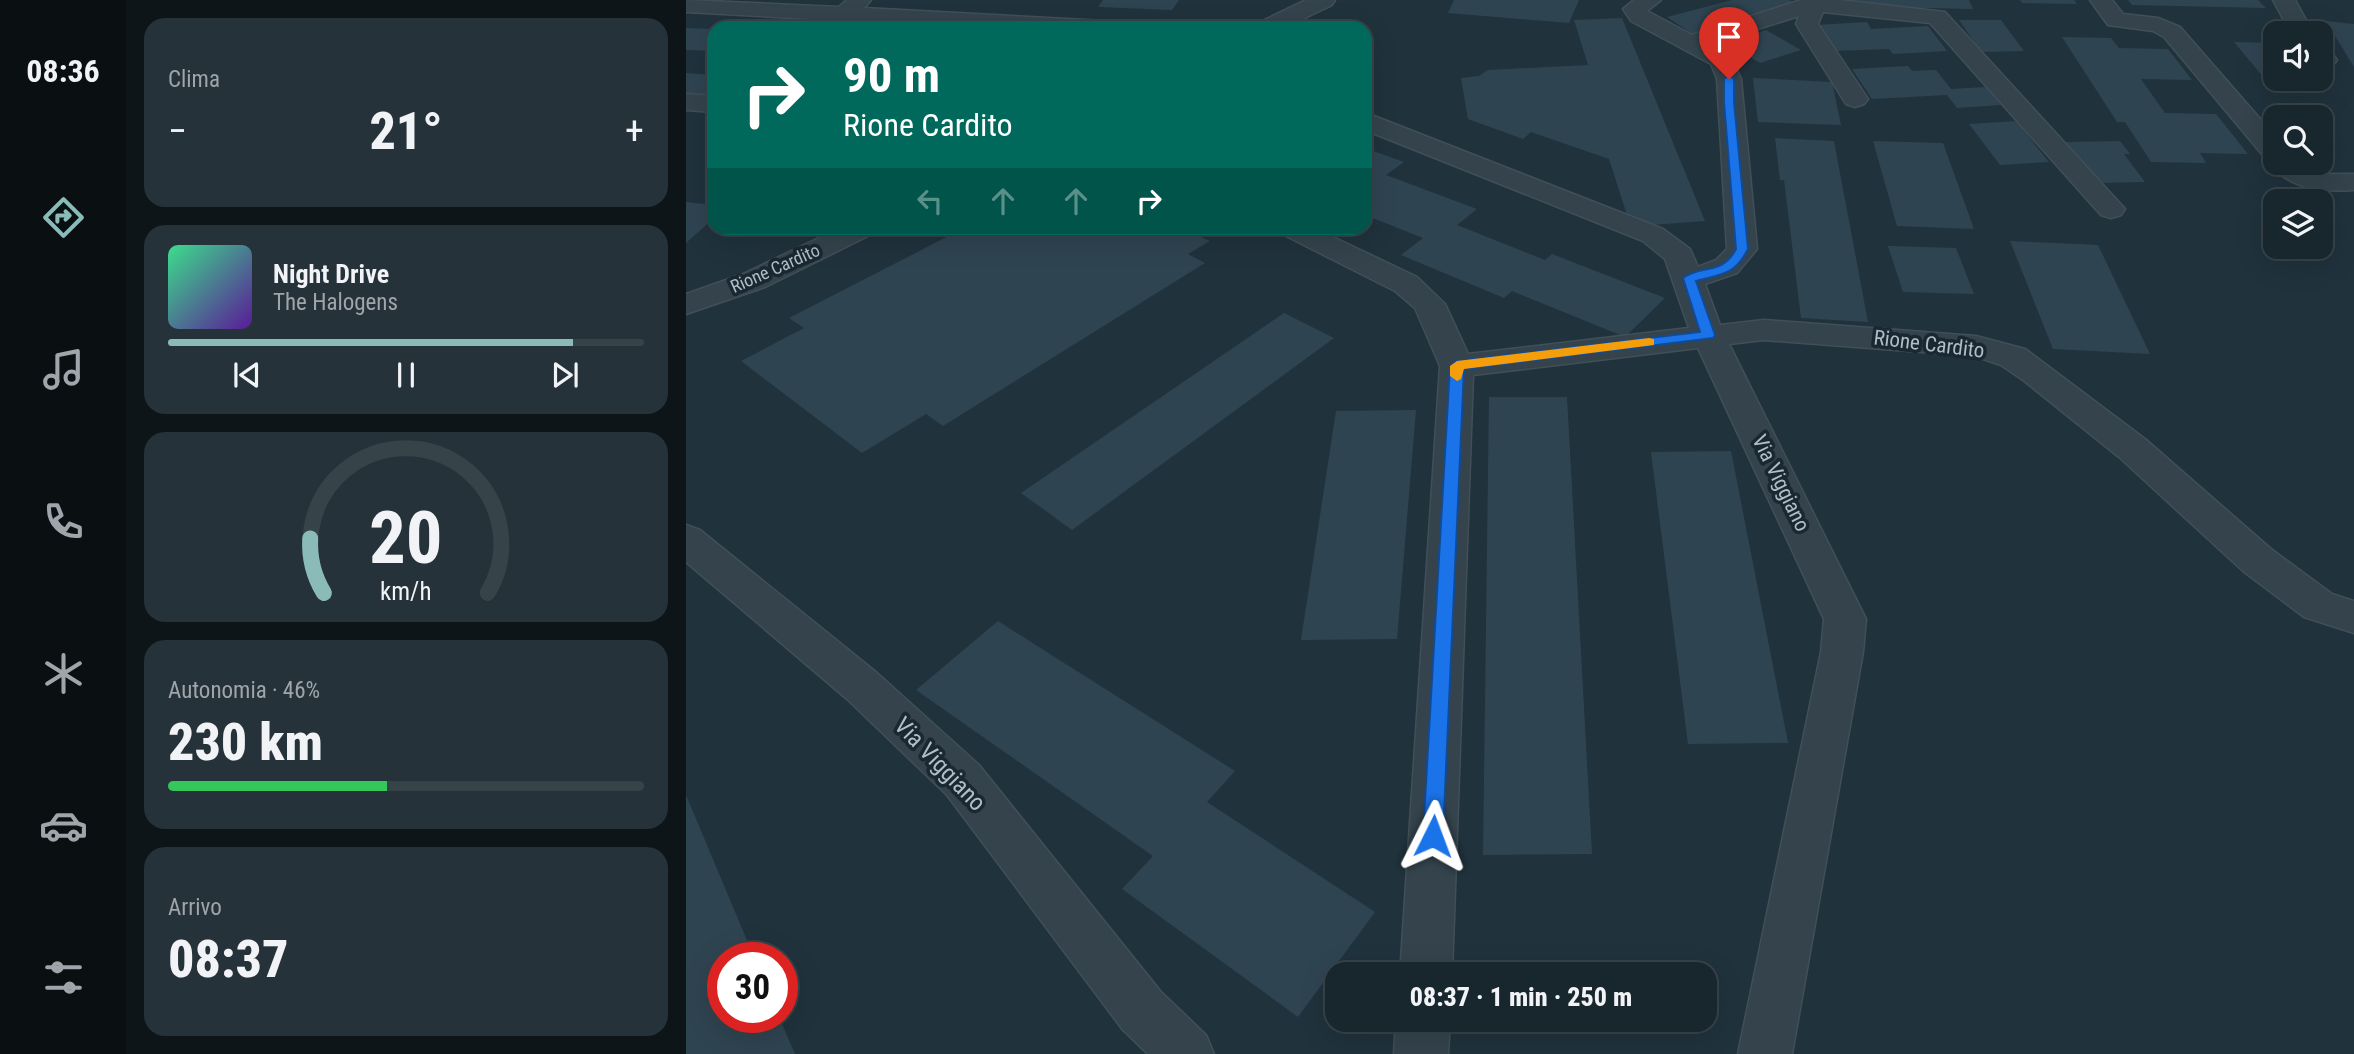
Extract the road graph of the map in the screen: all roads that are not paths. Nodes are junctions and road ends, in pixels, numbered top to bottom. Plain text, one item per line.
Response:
1 (1324, 0) edge
2 (1650, 0) edge
3 (2101, 0) edge
4 (2284, 0) edge
5 (1813, 2) edge
6 (686, 5) edge
7 (852, 7) edge
8 (1020, 21) edge
9 (1280, 21) edge
10 (2295, 21) edge
11 (1692, 42) junction
12 (1855, 99) dead end
13 (686, 102) edge
14 (707, 104) edge
15 (1372, 124) edge
16 (2263, 139) edge
17 (2300, 175) edge
18 (2354, 182) edge
19 (2111, 209) dead end
20 (848, 235) edge
21 (1306, 235) edge
22 (1689, 278) junction
23 (686, 304) edge
24 (1708, 335) junction
25 (1457, 366) junction
26 (686, 540) edge
27 (2354, 617) edge
28 (1427, 962) edge
29 (1423, 1032) edge
30 (1143, 1033) edge
31 (1187, 1054) edge
32 (1422, 1054) edge
33 (1765, 1054) edge

1 - 9 street
2 - 11 street
3 - 16 street
4 - 10 street
5 - 11 street
5 - 12 street
5 - 19 street
6 - 7 street
7 - 8 street
11 - 22 street
13 - 14 street
15 - 22 street, Via Viggiano
17 - 18 street
20 - 23 street, Rione Cardito
21 - 25 street
22 - 24 street, Via Viggiano
24 - 25 street, Rione Cardito
24 - 27 street, Rione Cardito
24 - 33 street, Via Viggiano
25 - 28 street
26 - 30 street, Via Viggiano
29 - 32 street
30 - 31 street, Via Viggiano

